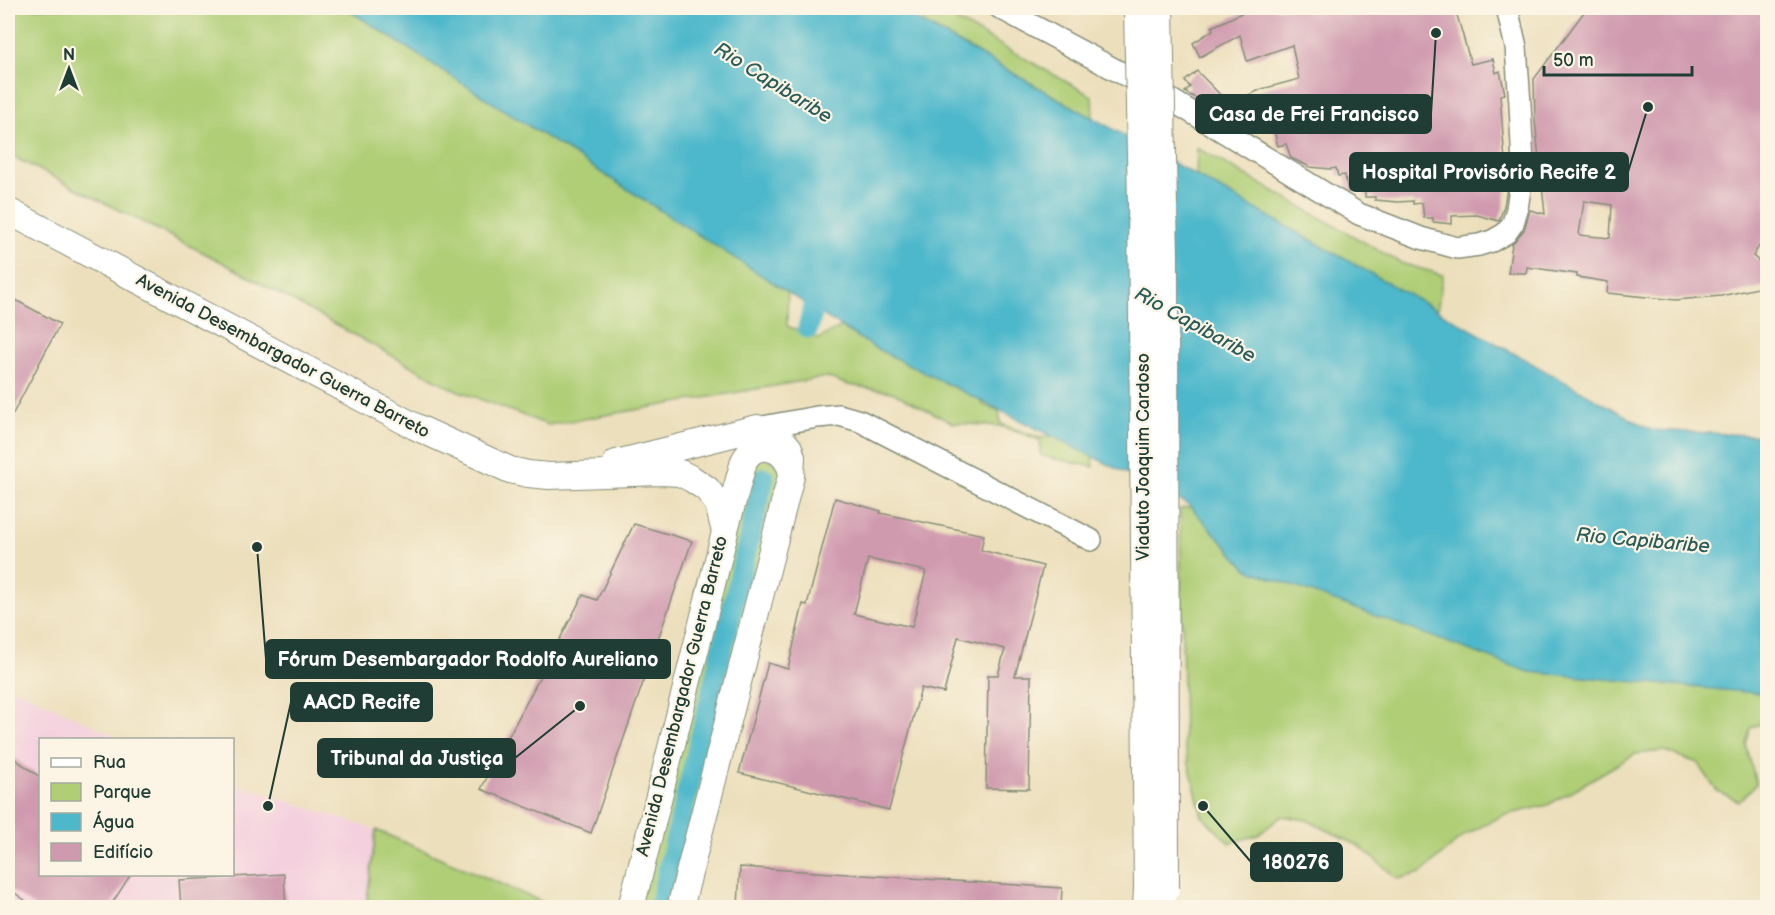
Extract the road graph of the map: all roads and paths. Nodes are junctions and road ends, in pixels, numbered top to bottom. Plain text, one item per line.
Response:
1 (1000, 8) edge
2 (1137, 8) edge
3 (1160, 8) edge
4 (1507, 8) edge
5 (8, 211) edge
6 (757, 428) junction
7 (792, 472) junction
8 (567, 475) junction
9 (724, 532) junction
10 (1091, 540) dead end
11 (1156, 898) edge
12 (631, 908) edge
13 (680, 908) edge

1 - 4 street
2 - 11 street, Viaduto Joaquim Cardoso, bridge
3 - 11 street, Viaduto Joaquim Cardoso, bridge
5 - 8 street, Avenida Desembargador Guerra Barreto
6 - 7 street
6 - 8 street, Avenida Desembargador Guerra Barreto
6 - 10 street, Avenida Desembargador Guerra Barreto
7 - 9 street
7 - 13 street
8 - 9 street, Avenida Desembargador Guerra Barreto
9 - 12 street, Avenida Desembargador Guerra Barreto

